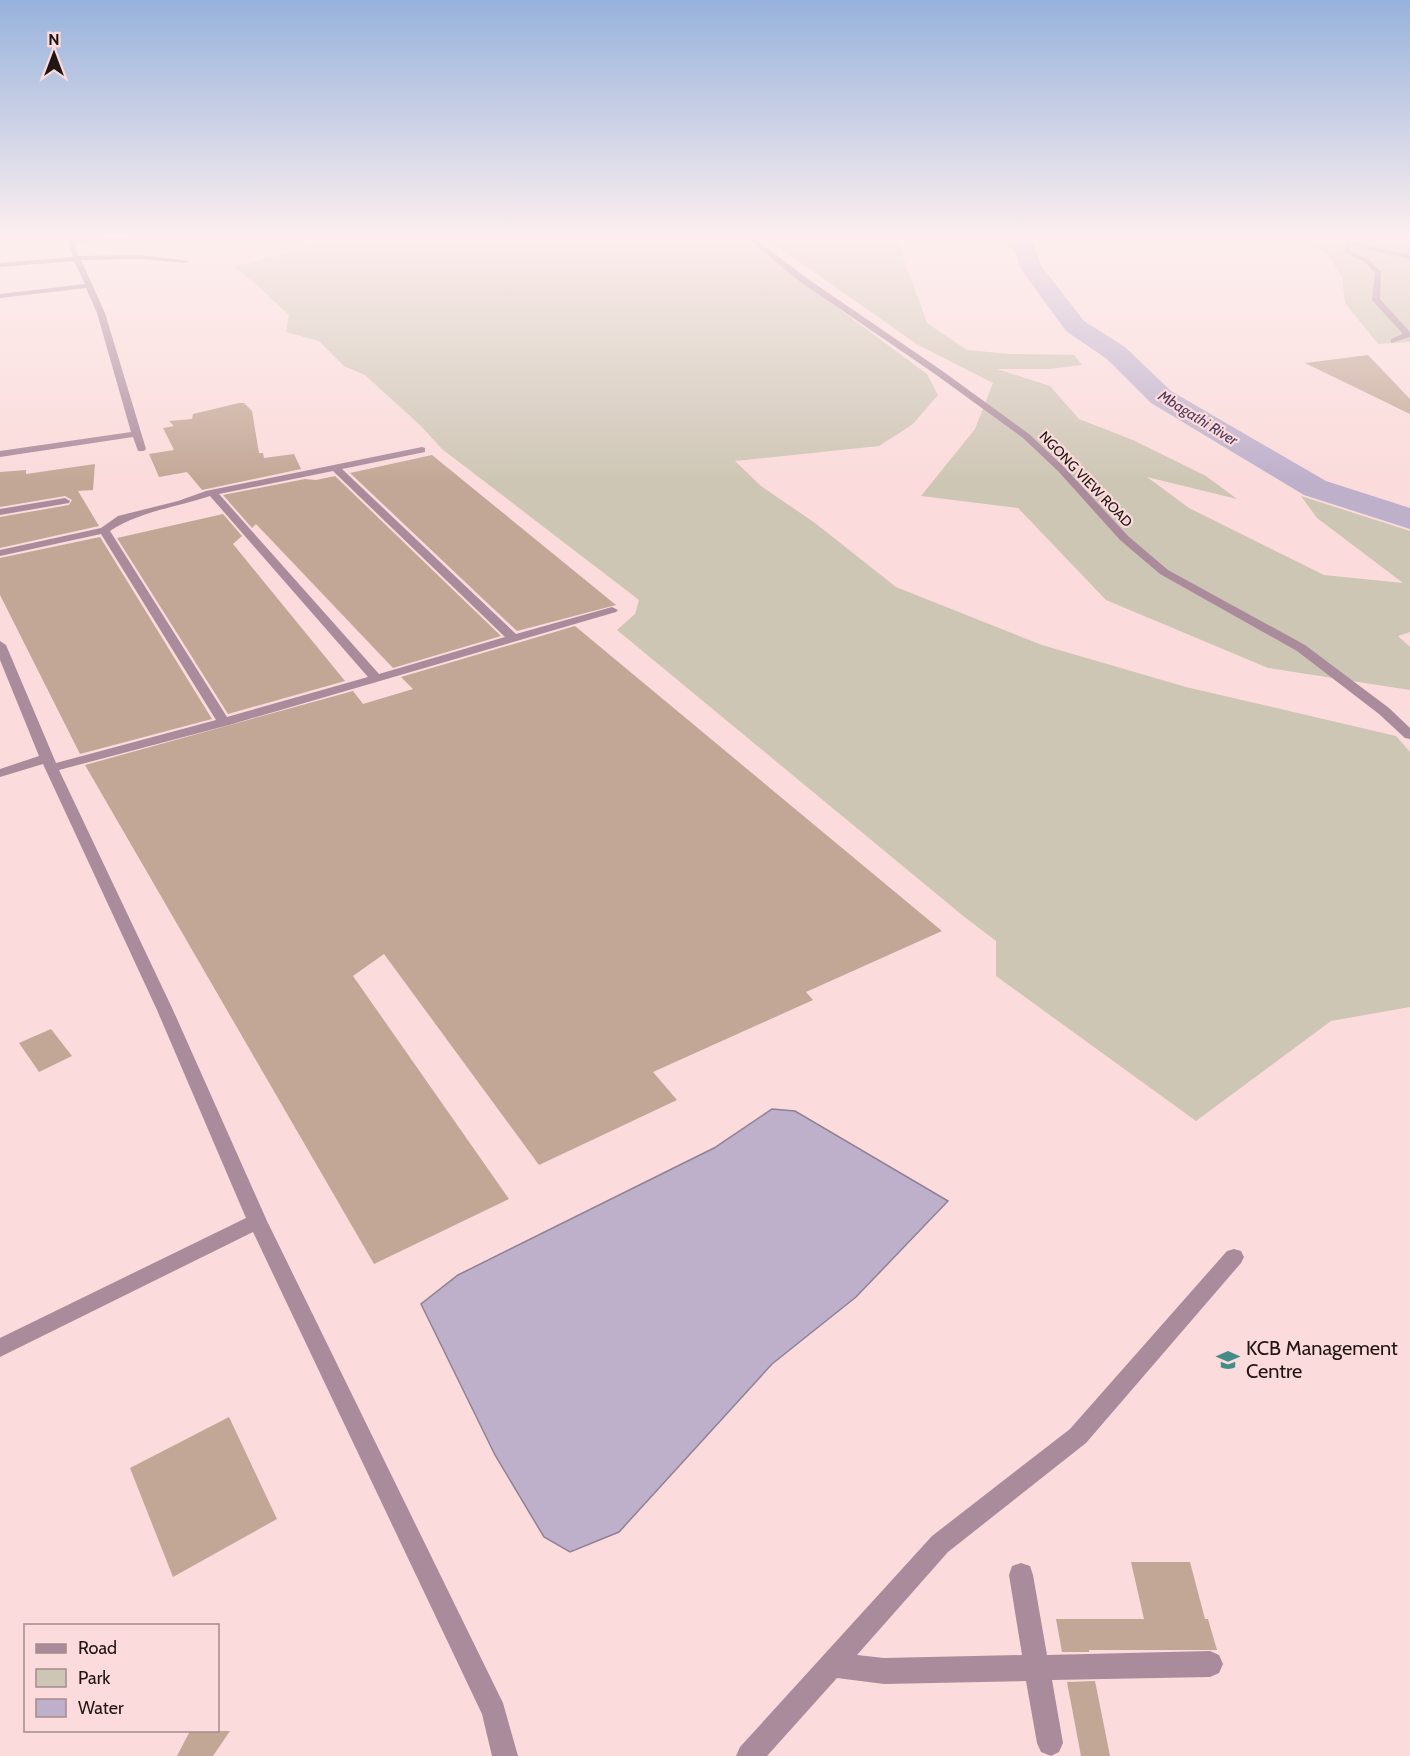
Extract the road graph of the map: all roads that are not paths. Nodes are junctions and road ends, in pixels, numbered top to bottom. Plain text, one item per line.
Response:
1 (102, 317) edge
2 (858, 317) edge
3 (1394, 317) edge
4 (1394, 341) dead end
5 (135, 434) junction
6 (141, 449) dead end
7 (422, 450) dead end
8 (0, 454) edge
9 (335, 468) junction
10 (212, 493) junction
11 (65, 501) dead end
12 (0, 513) edge
13 (104, 530) junction
14 (0, 553) edge
15 (612, 610) dead end
16 (512, 637) junction
17 (0, 645) edge
18 (375, 677) junction
19 (224, 722) junction
20 (1410, 735) edge
21 (50, 763) junction
22 (0, 772) edge
23 (257, 1221) junction
24 (1234, 1257) dead end
25 (0, 1348) edge
26 (1021, 1575) dead end
27 (830, 1664) junction
28 (1210, 1664) dead end
29 (1036, 1668) junction
30 (1050, 1743) dead end
31 (505, 1756) edge
32 (749, 1756) edge

1 - 5 street
2 - 20 street, NGONG VIEW ROAD
3 - 4 street
5 - 6 street
5 - 8 street
7 - 9 street
9 - 10 street
9 - 16 street
10 - 13 street
10 - 18 street
11 - 12 street
13 - 14 street
13 - 19 street
15 - 16 street
16 - 18 street
17 - 21 street
18 - 19 street
19 - 21 street
21 - 22 street
21 - 23 street
23 - 25 street
23 - 31 street
24 - 27 street
26 - 29 street
27 - 29 street
27 - 32 street
28 - 29 street
29 - 30 street

